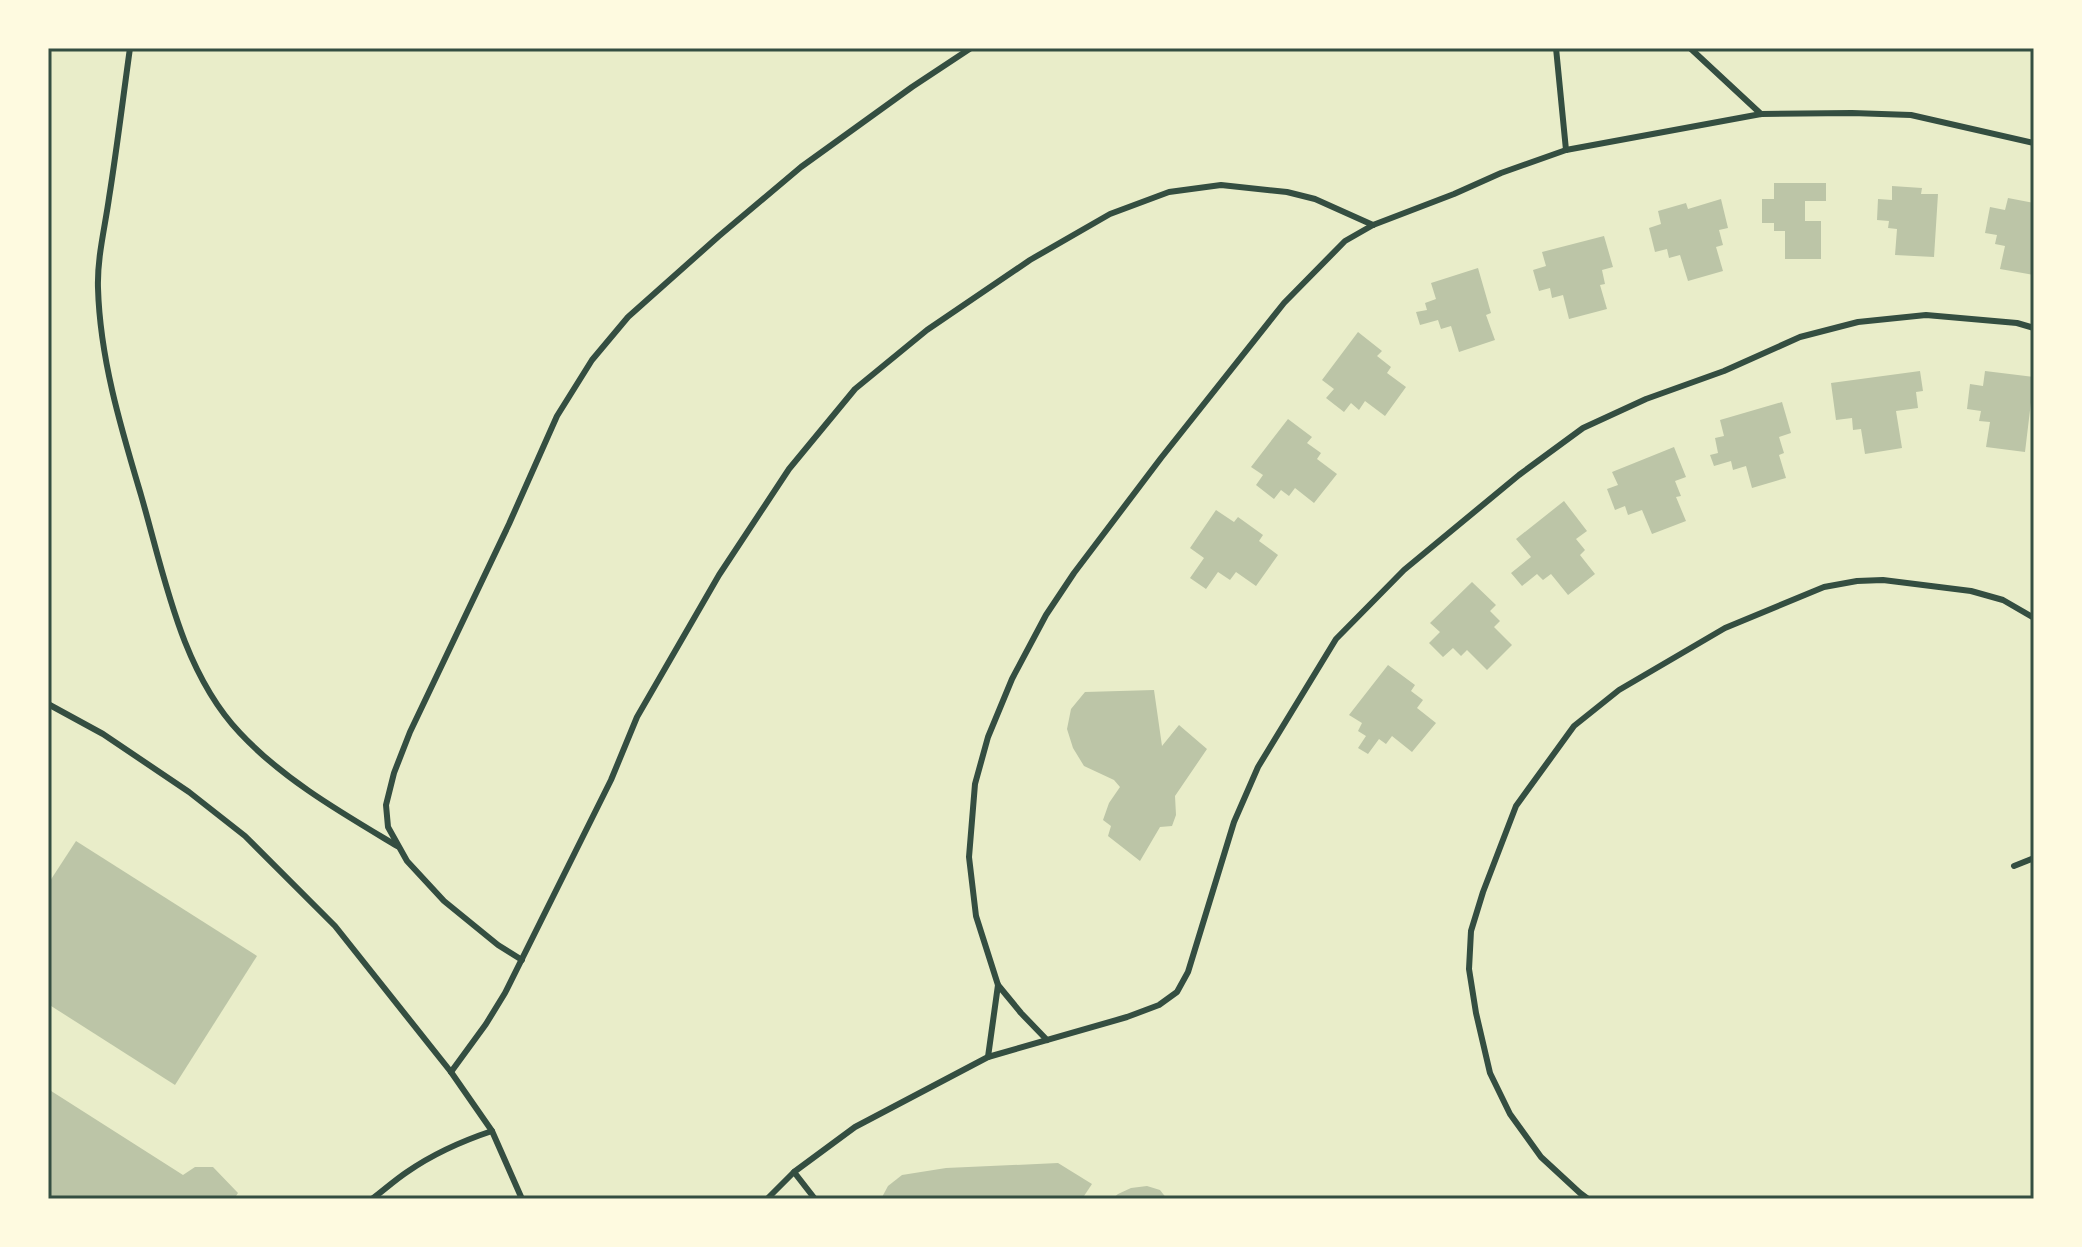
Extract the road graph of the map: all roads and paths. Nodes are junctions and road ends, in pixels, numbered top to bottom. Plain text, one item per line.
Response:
1 (130, 48) edge
2 (971, 48) edge
3 (1556, 48) edge
4 (1690, 48) edge
5 (1761, 114) junction
6 (2034, 143) edge
7 (1566, 150) junction
8 (1373, 225) junction
9 (2034, 328) edge
10 (2034, 618) edge
11 (48, 704) edge
12 (397, 846) junction
13 (2034, 858) edge
14 (2014, 866) dead end
15 (522, 960) junction
16 (998, 985) junction
17 (1047, 1040) junction
18 (988, 1057) junction
19 (451, 1072) junction
20 (492, 1131) junction
21 (794, 1172) junction
22 (372, 1199) edge
23 (522, 1199) edge
24 (767, 1199) edge
25 (815, 1199) edge
26 (1588, 1199) edge

1 - 12 lane
2 - 12 lane
3 - 7 lane
4 - 5 lane
5 - 6 lane
5 - 7 lane
7 - 8 lane
8 - 15 lane
8 - 16 lane
9 - 17 lane
10 - 26 lane
11 - 19 lane
12 - 15 lane
13 - 14 lane
15 - 19 lane
16 - 17 lane
16 - 18 lane
17 - 18 lane
18 - 21 lane
19 - 20 lane
20 - 22 lane
20 - 23 lane
21 - 24 lane
21 - 25 lane

